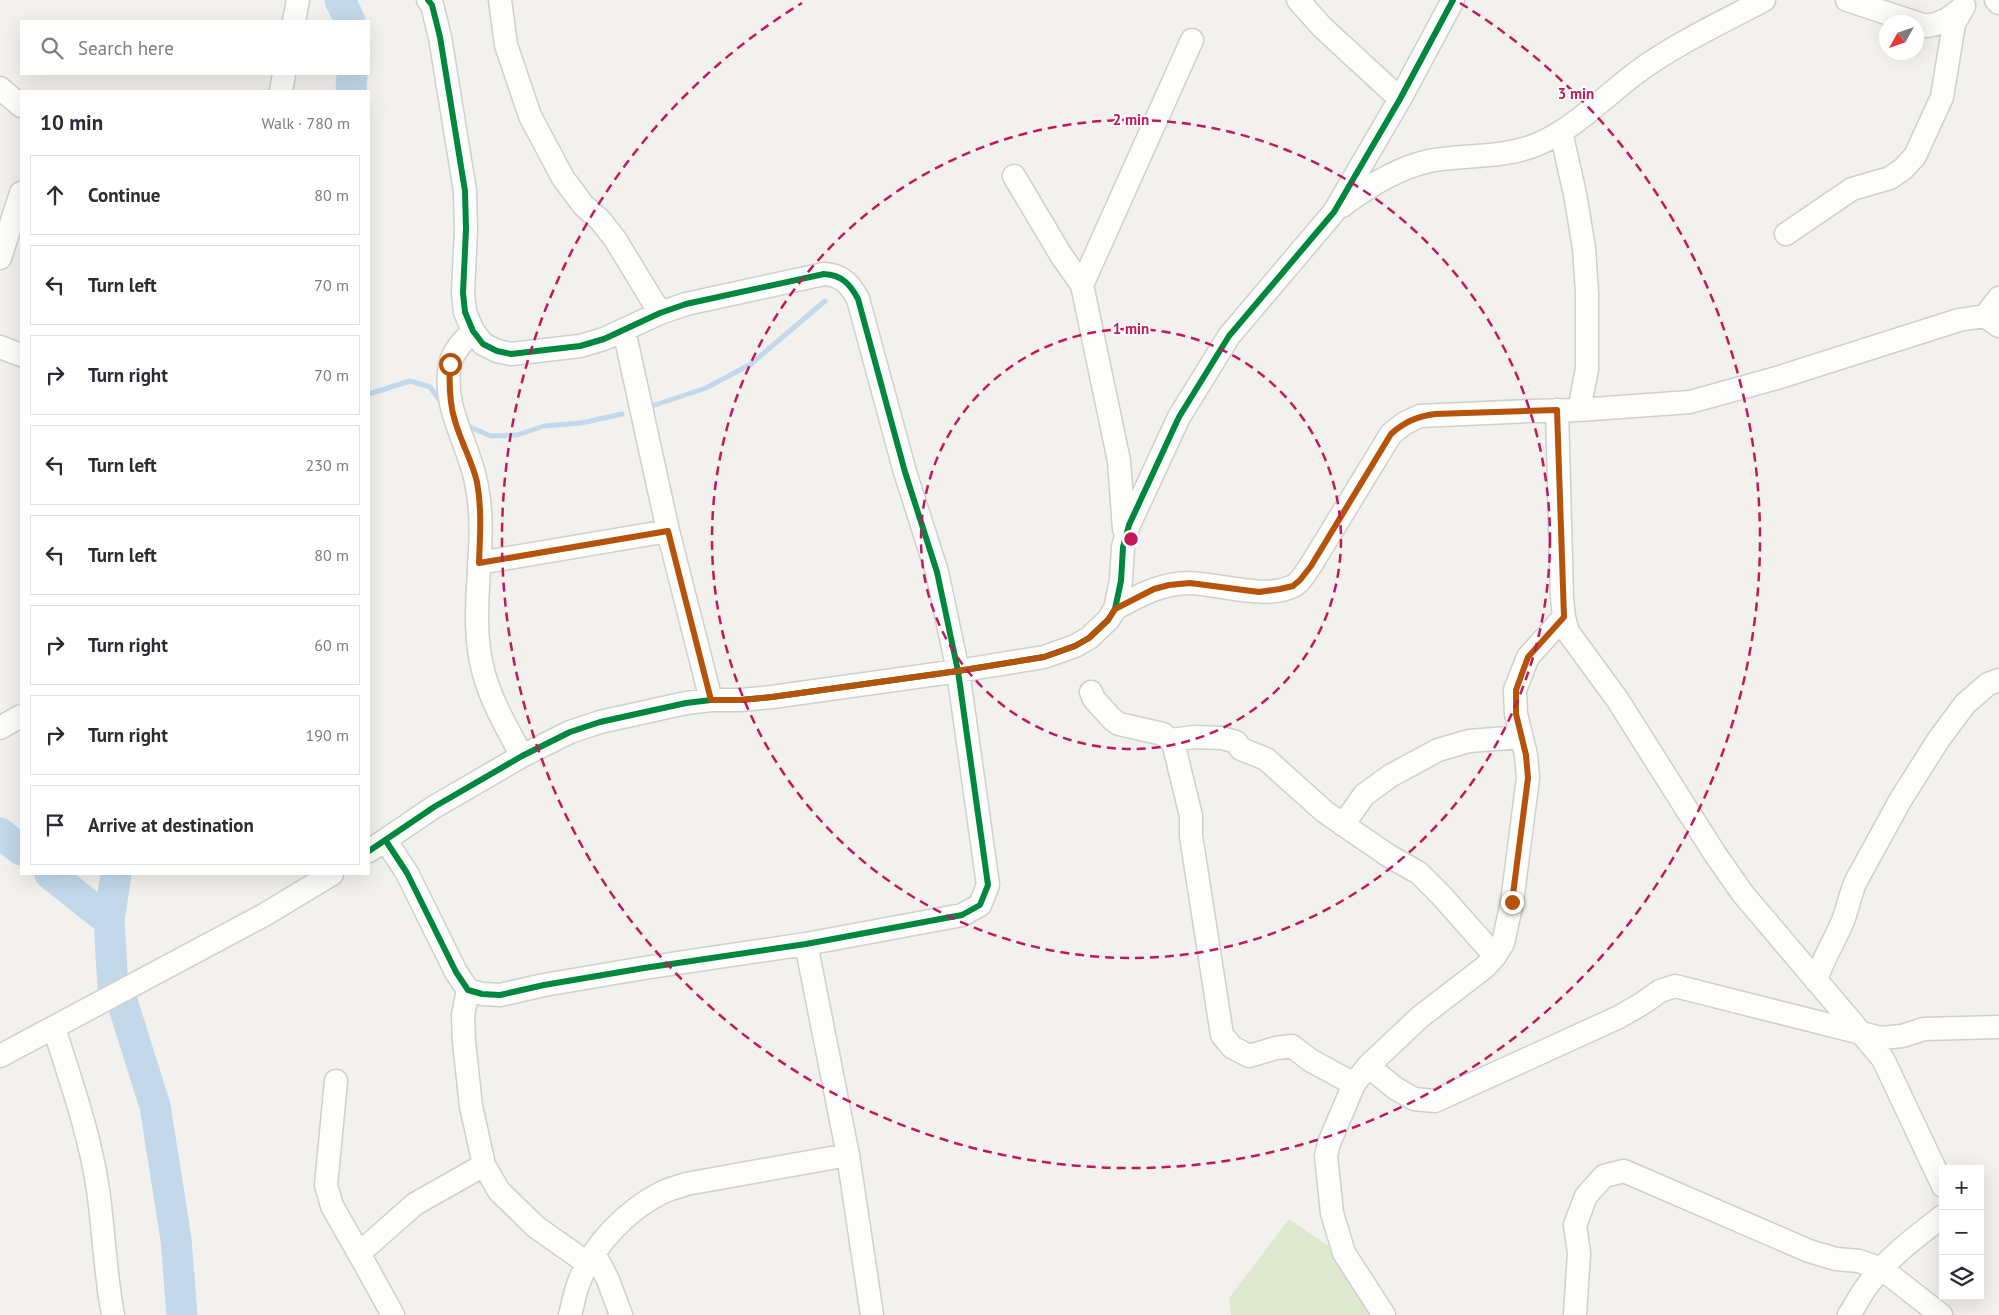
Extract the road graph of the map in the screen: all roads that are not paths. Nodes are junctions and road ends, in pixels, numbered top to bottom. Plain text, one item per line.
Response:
1 (298, 0) edge
2 (1298, 0) edge
3 (1452, 0) edge
4 (1764, 0) edge
5 (1847, 0) edge
6 (1996, 0) edge
7 (497, 1) edge
8 (432, 2) edge
9 (1967, 3) edge
10 (1999, 3) edge
11 (1739, 6) edge
12 (294, 20) edge
13 (1192, 40) dead end
14 (284, 75) edge
15 (0, 88) edge
16 (281, 90) edge
17 (1400, 99) junction
18 (20, 105) edge
19 (1561, 132) junction
20 (1014, 176) dead end
21 (20, 196) edge
22 (1334, 212) junction
23 (1786, 234) dead end
24 (0, 258) edge
25 (1082, 285) junction
26 (1999, 298) edge
27 (660, 313) junction
28 (1992, 321) edge
29 (624, 330) junction
30 (473, 331) junction
31 (0, 348) edge
32 (20, 355) edge
33 (1568, 410) junction
34 (668, 531) junction
35 (1123, 547) junction
36 (479, 563) junction
37 (1115, 609) junction
38 (1564, 617) junction
39 (958, 671) junction
40 (1999, 680) edge
41 (1091, 692) dead end
42 (711, 700) junction
43 (20, 717) edge
44 (0, 728) edge
45 (1521, 737) junction
46 (1172, 740) junction
47 (522, 756) junction
48 (1343, 825) junction
49 (377, 846) edge
50 (330, 875) edge
51 (806, 944) junction
52 (1496, 956) junction
53 (1816, 981) junction
54 (468, 990) junction
55 (1999, 1026) edge
56 (54, 1028) junction
57 (1862, 1033) junction
58 (0, 1056) edge
59 (1368, 1066) junction
60 (336, 1081) dead end
61 (1354, 1084) junction
62 (848, 1155) junction
63 (484, 1165) junction
64 (1939, 1178) edge
65 (1939, 1219) edge
66 (362, 1257) junction
67 (590, 1258) junction
68 (1882, 1269) junction
69 (114, 1315) edge
70 (393, 1315) edge
71 (570, 1315) edge
72 (621, 1315) edge
73 (872, 1315) edge
74 (1384, 1315) edge
75 (1575, 1315) edge
76 (1849, 1315) edge
77 (1941, 1315) edge

1 - 12 street
2 - 17 street
3 - 17 street
4 - 11 street
5 - 9 street
6 - 10 street
7 - 27 street
8 - 30 street
9 - 23 street
11 - 19 street
13 - 25 street
14 - 16 street
15 - 18 street
17 - 22 street
19 - 22 street
19 - 33 street
20 - 25 street
21 - 24 street
22 - 35 street
25 - 35 street
26 - 28 street
27 - 29 street
27 - 39 street
28 - 33 street
29 - 30 street
29 - 34 street
30 - 36 street
31 - 32 street
33 - 37 street
33 - 38 street
34 - 36 street
34 - 42 street
35 - 37 street
36 - 47 street
37 - 39 street
38 - 45 street
38 - 53 street
39 - 42 street
39 - 51 street
40 - 53 street
41 - 46 street
42 - 47 street
43 - 44 street
45 - 48 street
45 - 52 street
46 - 48 street
46 - 61 street
47 - 49 street
48 - 52 street
49 - 54 street
50 - 56 street
51 - 54 street
51 - 62 street
52 - 59 street
53 - 57 street
54 - 63 street
55 - 57 street
56 - 58 street
56 - 69 street
57 - 59 street
57 - 64 street
59 - 61 street
60 - 66 street
61 - 74 street
62 - 67 street
62 - 73 street
63 - 66 street
63 - 67 street
65 - 68 street
66 - 70 street
67 - 71 street
67 - 72 street
68 - 75 street
68 - 76 street
68 - 77 street

